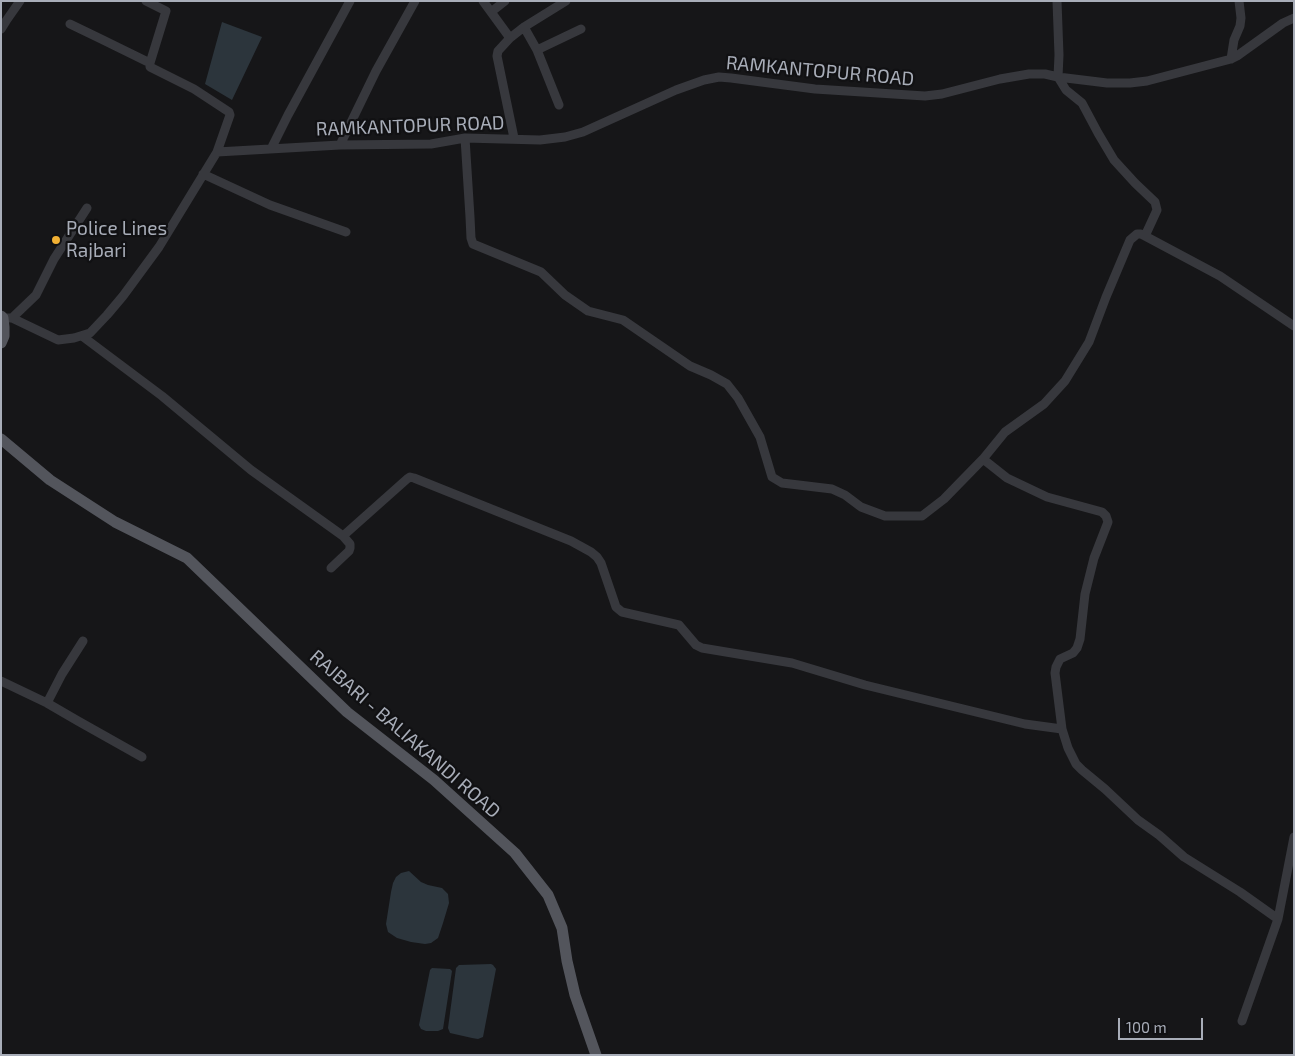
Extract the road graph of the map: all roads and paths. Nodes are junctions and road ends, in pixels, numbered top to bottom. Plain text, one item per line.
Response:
1 (20, 1) edge
2 (146, 1) edge
3 (169, 1) edge
4 (350, 1) edge
5 (415, 1) edge
6 (483, 1) edge
7 (505, 1) edge
8 (566, 1) edge
9 (1057, 1) edge
10 (1239, 1) edge
11 (166, 11) junction
12 (491, 12) junction
13 (1294, 18) edge
14 (70, 24) dead end
15 (524, 27) junction
16 (1, 29) edge
17 (581, 29) dead end
18 (510, 38) junction
19 (537, 50) junction
20 (1230, 59) junction
21 (150, 63) junction
22 (1058, 76) junction
23 (559, 105) dead end
24 (465, 138) junction
25 (514, 138) junction
26 (340, 145) junction
27 (271, 149) junction
28 (217, 152) junction
29 (203, 174) junction
30 (87, 208) dead end
31 (346, 232) dead end
32 (1145, 236) junction
33 (5, 317) edge
34 (1294, 326) edge
35 (82, 336) junction
36 (1, 343) edge
37 (1, 439) edge
38 (983, 459) junction
39 (343, 536) junction
40 (331, 568) dead end
41 (83, 641) dead end
42 (1, 681) edge
43 (47, 702) junction
44 (1062, 729) junction
45 (142, 757) dead end
46 (1294, 837) edge
47 (1278, 919) junction
48 (1242, 1021) dead end
49 (596, 1055) edge

1 - 16 street
2 - 11 street
3 - 11 street
4 - 27 street
5 - 26 street
6 - 12 street
7 - 12 street
8 - 15 street
9 - 22 street
10 - 20 street
11 - 21 street
12 - 18 street
13 - 20 street, RAMKANTOPUR ROAD
14 - 21 street
15 - 18 street
15 - 19 street
17 - 19 street
18 - 25 street
19 - 23 street
20 - 22 street, RAMKANTOPUR ROAD
21 - 28 street
22 - 25 street, RAMKANTOPUR ROAD
22 - 32 street
24 - 25 street, RAMKANTOPUR ROAD
24 - 26 street, RAMKANTOPUR ROAD
24 - 38 street
26 - 27 street, RAMKANTOPUR ROAD
27 - 28 street, RAMKANTOPUR ROAD
28 - 29 street
29 - 31 street
29 - 35 street
30 - 33 street
32 - 34 street
32 - 38 street
33 - 35 street
33 - 36 main road
35 - 39 street
37 - 49 main road, RAJBARI - BALIAKANDI ROAD
38 - 44 street
39 - 40 street
39 - 44 street
41 - 43 street
42 - 43 street
43 - 45 street
44 - 47 street
46 - 47 street
47 - 48 street

